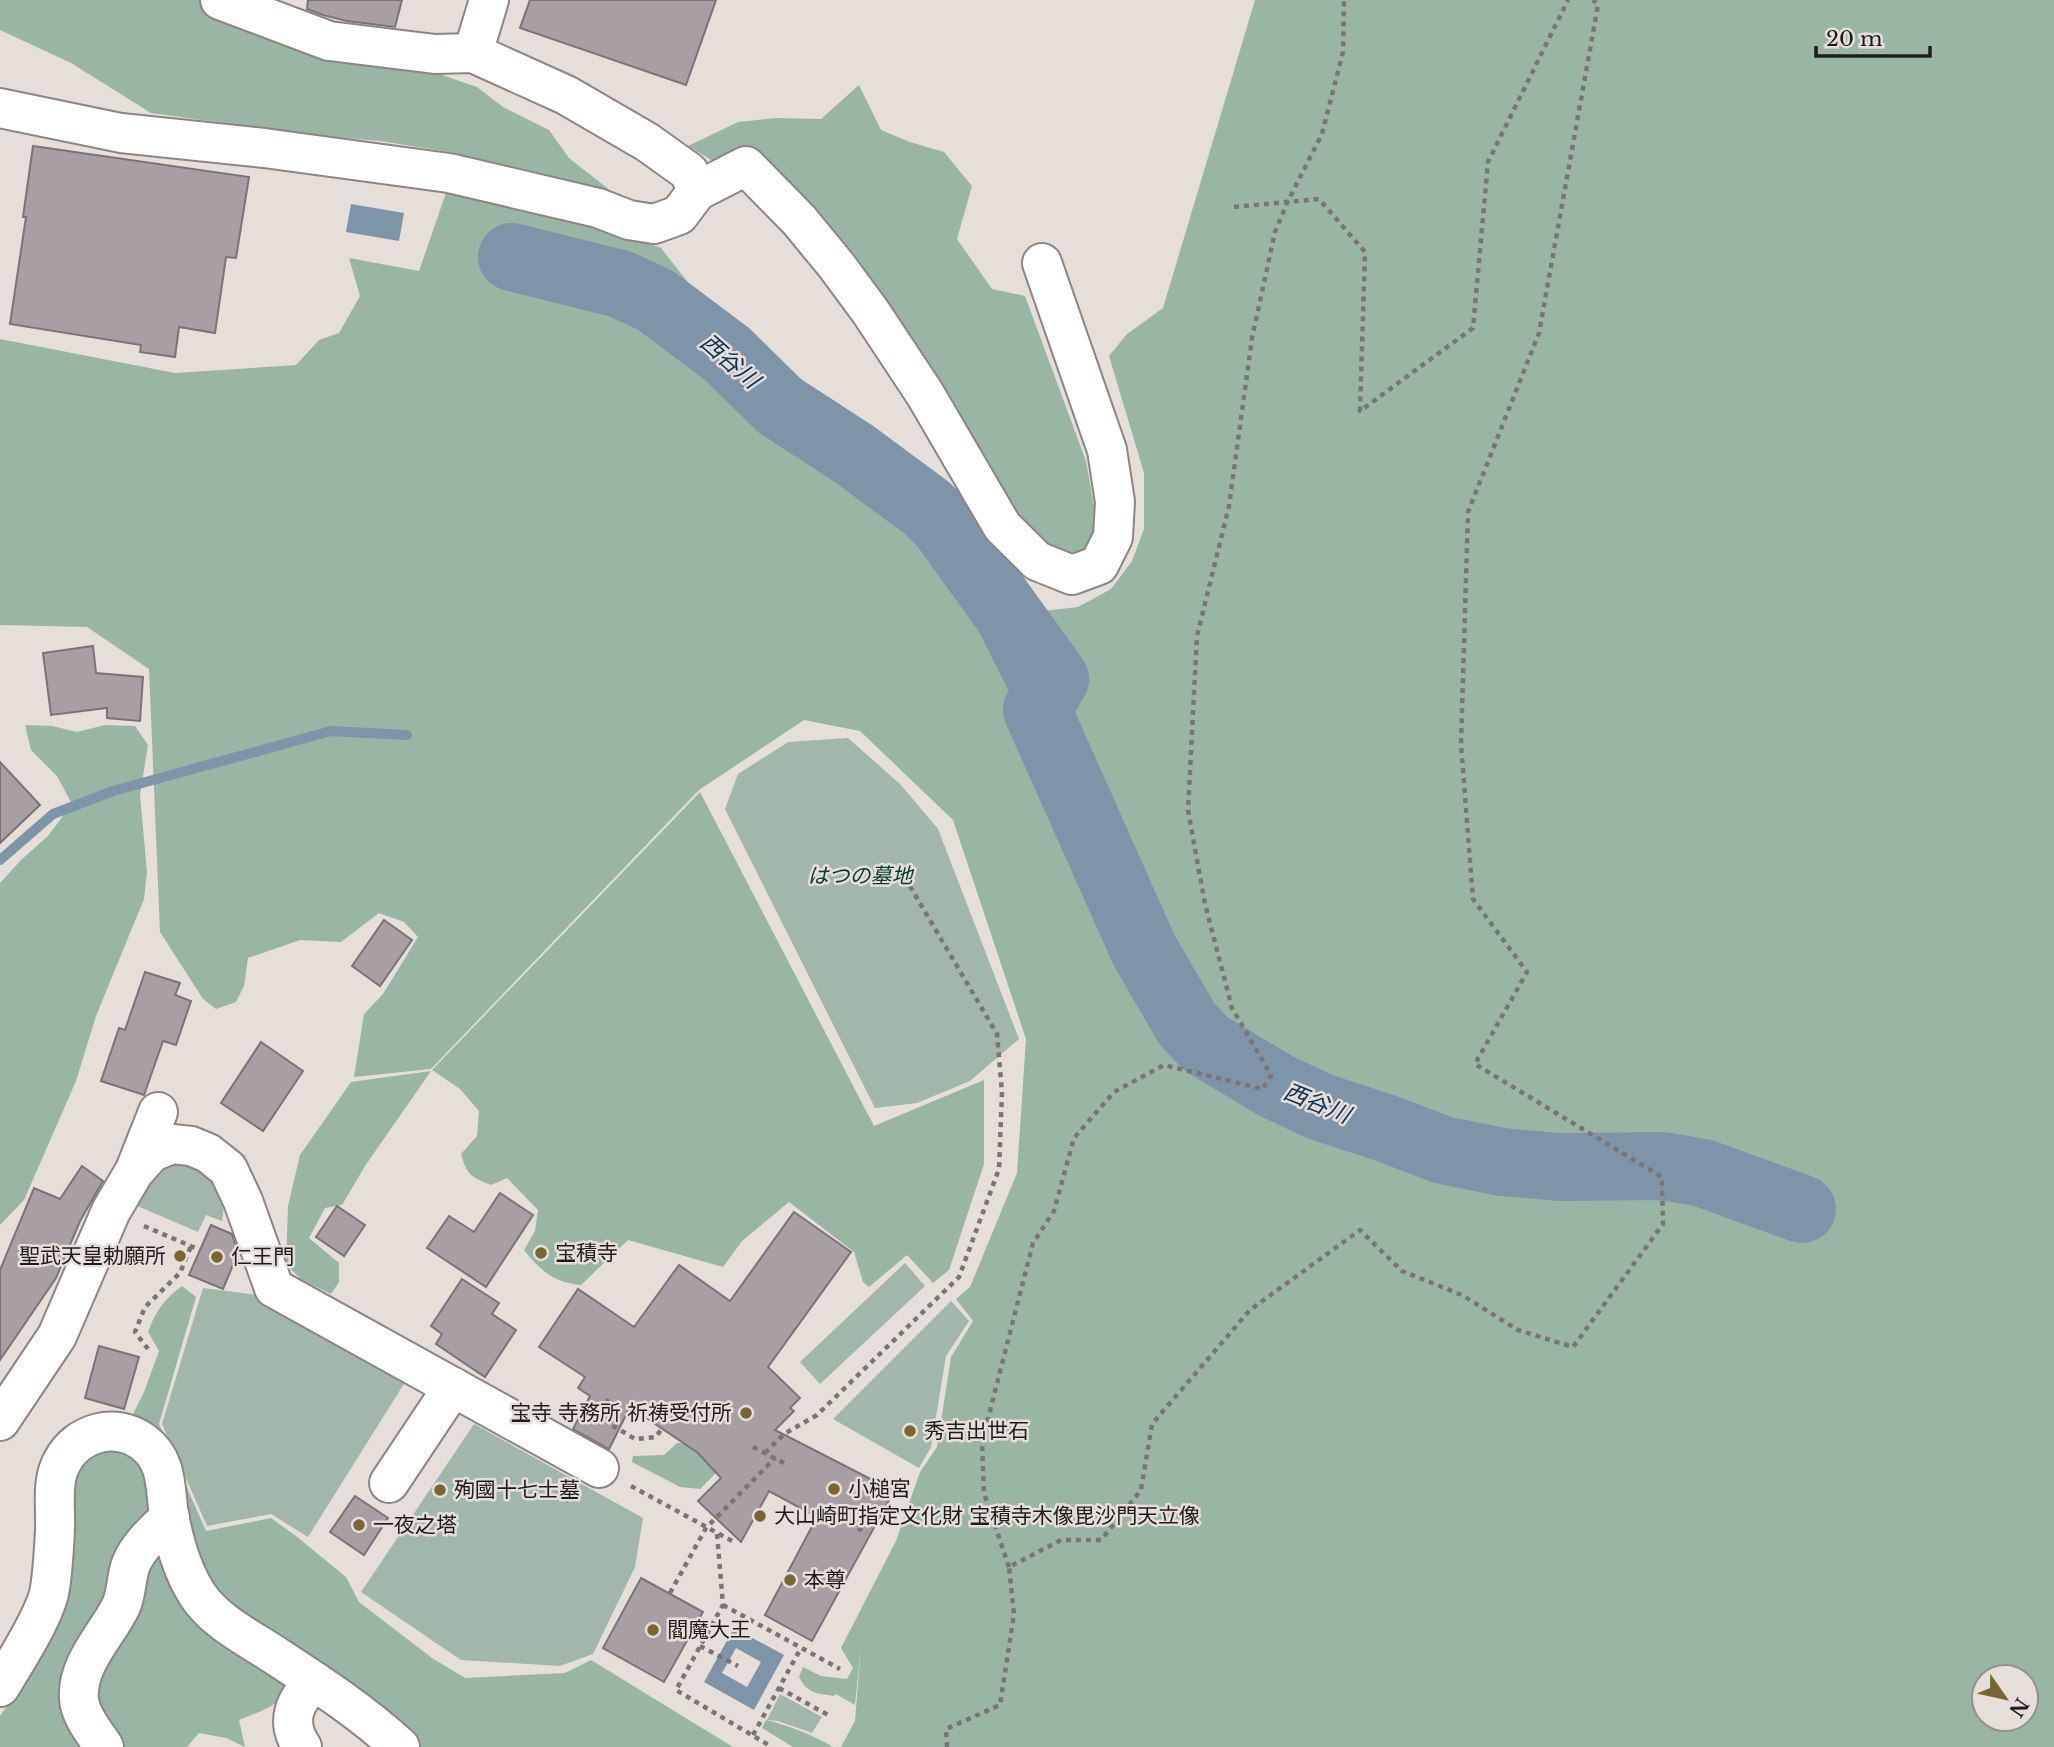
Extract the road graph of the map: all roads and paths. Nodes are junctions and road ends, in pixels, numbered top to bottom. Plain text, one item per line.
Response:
1 (220, 0) edge
2 (489, 0) edge
3 (1344, 0) edge
4 (1567, 0) edge
5 (1593, 0) edge
6 (473, 53) junction
7 (0, 108) edge
8 (696, 191) junction
9 (1287, 203) junction
10 (1234, 207) dead end
11 (1042, 263) dead end
12 (901, 871) dead end
13 (158, 1112) dead end
14 (134, 1172) junction
15 (141, 1224) dead end
16 (191, 1246) junction
17 (200, 1250) dead end
18 (148, 1349) dead end
19 (453, 1387) junction
20 (608, 1399) dead end
21 (0, 1421) edge
22 (662, 1428) dead end
23 (753, 1447) dead end
24 (765, 1453) junction
25 (775, 1458) junction
26 (788, 1465) dead end
27 (599, 1468) joint
28 (389, 1483) dead end
29 (170, 1518) junction
30 (840, 1519) dead end
31 (706, 1528) junction
32 (867, 1533) dead end
33 (717, 1534) junction
34 (734, 1542) dead end
35 (1009, 1567) junction
36 (670, 1593) dead end
37 (723, 1605) junction
38 (700, 1646) junction
39 (801, 1648) junction
40 (737, 1666) dead end
41 (840, 1669) dead end
42 (315, 1682) junction
43 (0, 1687) edge
44 (779, 1688) junction
45 (830, 1716) dead end
46 (753, 1735) junction
47 (382, 1740) edge
48 (103, 1747) edge
49 (302, 1747) edge
50 (772, 1747) edge
51 (947, 1747) edge

1 - 6 street
2 - 6 street
3 - 9 path
4 - 9 path
5 - 35 path
6 - 8 street
7 - 8 street
8 - 11 street
9 - 10 path
9 - 35 path
12 - 24 path
13 - 14 street
14 - 19 street
14 - 21 street
15 - 16 path
16 - 17 path
16 - 18 path
19 - 27 street
19 - 28 street
20 - 22 path
23 - 24 path
24 - 25 path
25 - 26 path
25 - 31 path
27 - 31 path
29 - 42 street
29 - 43 street
29 - 48 street
30 - 32 path
31 - 33 path
31 - 36 path
33 - 34 path
33 - 37 path
35 - 51 path
37 - 38 path
37 - 39 path
38 - 40 path
38 - 46 path
39 - 41 path
39 - 44 path
42 - 47 street
42 - 49 street
44 - 45 path
44 - 46 path
46 - 50 path

